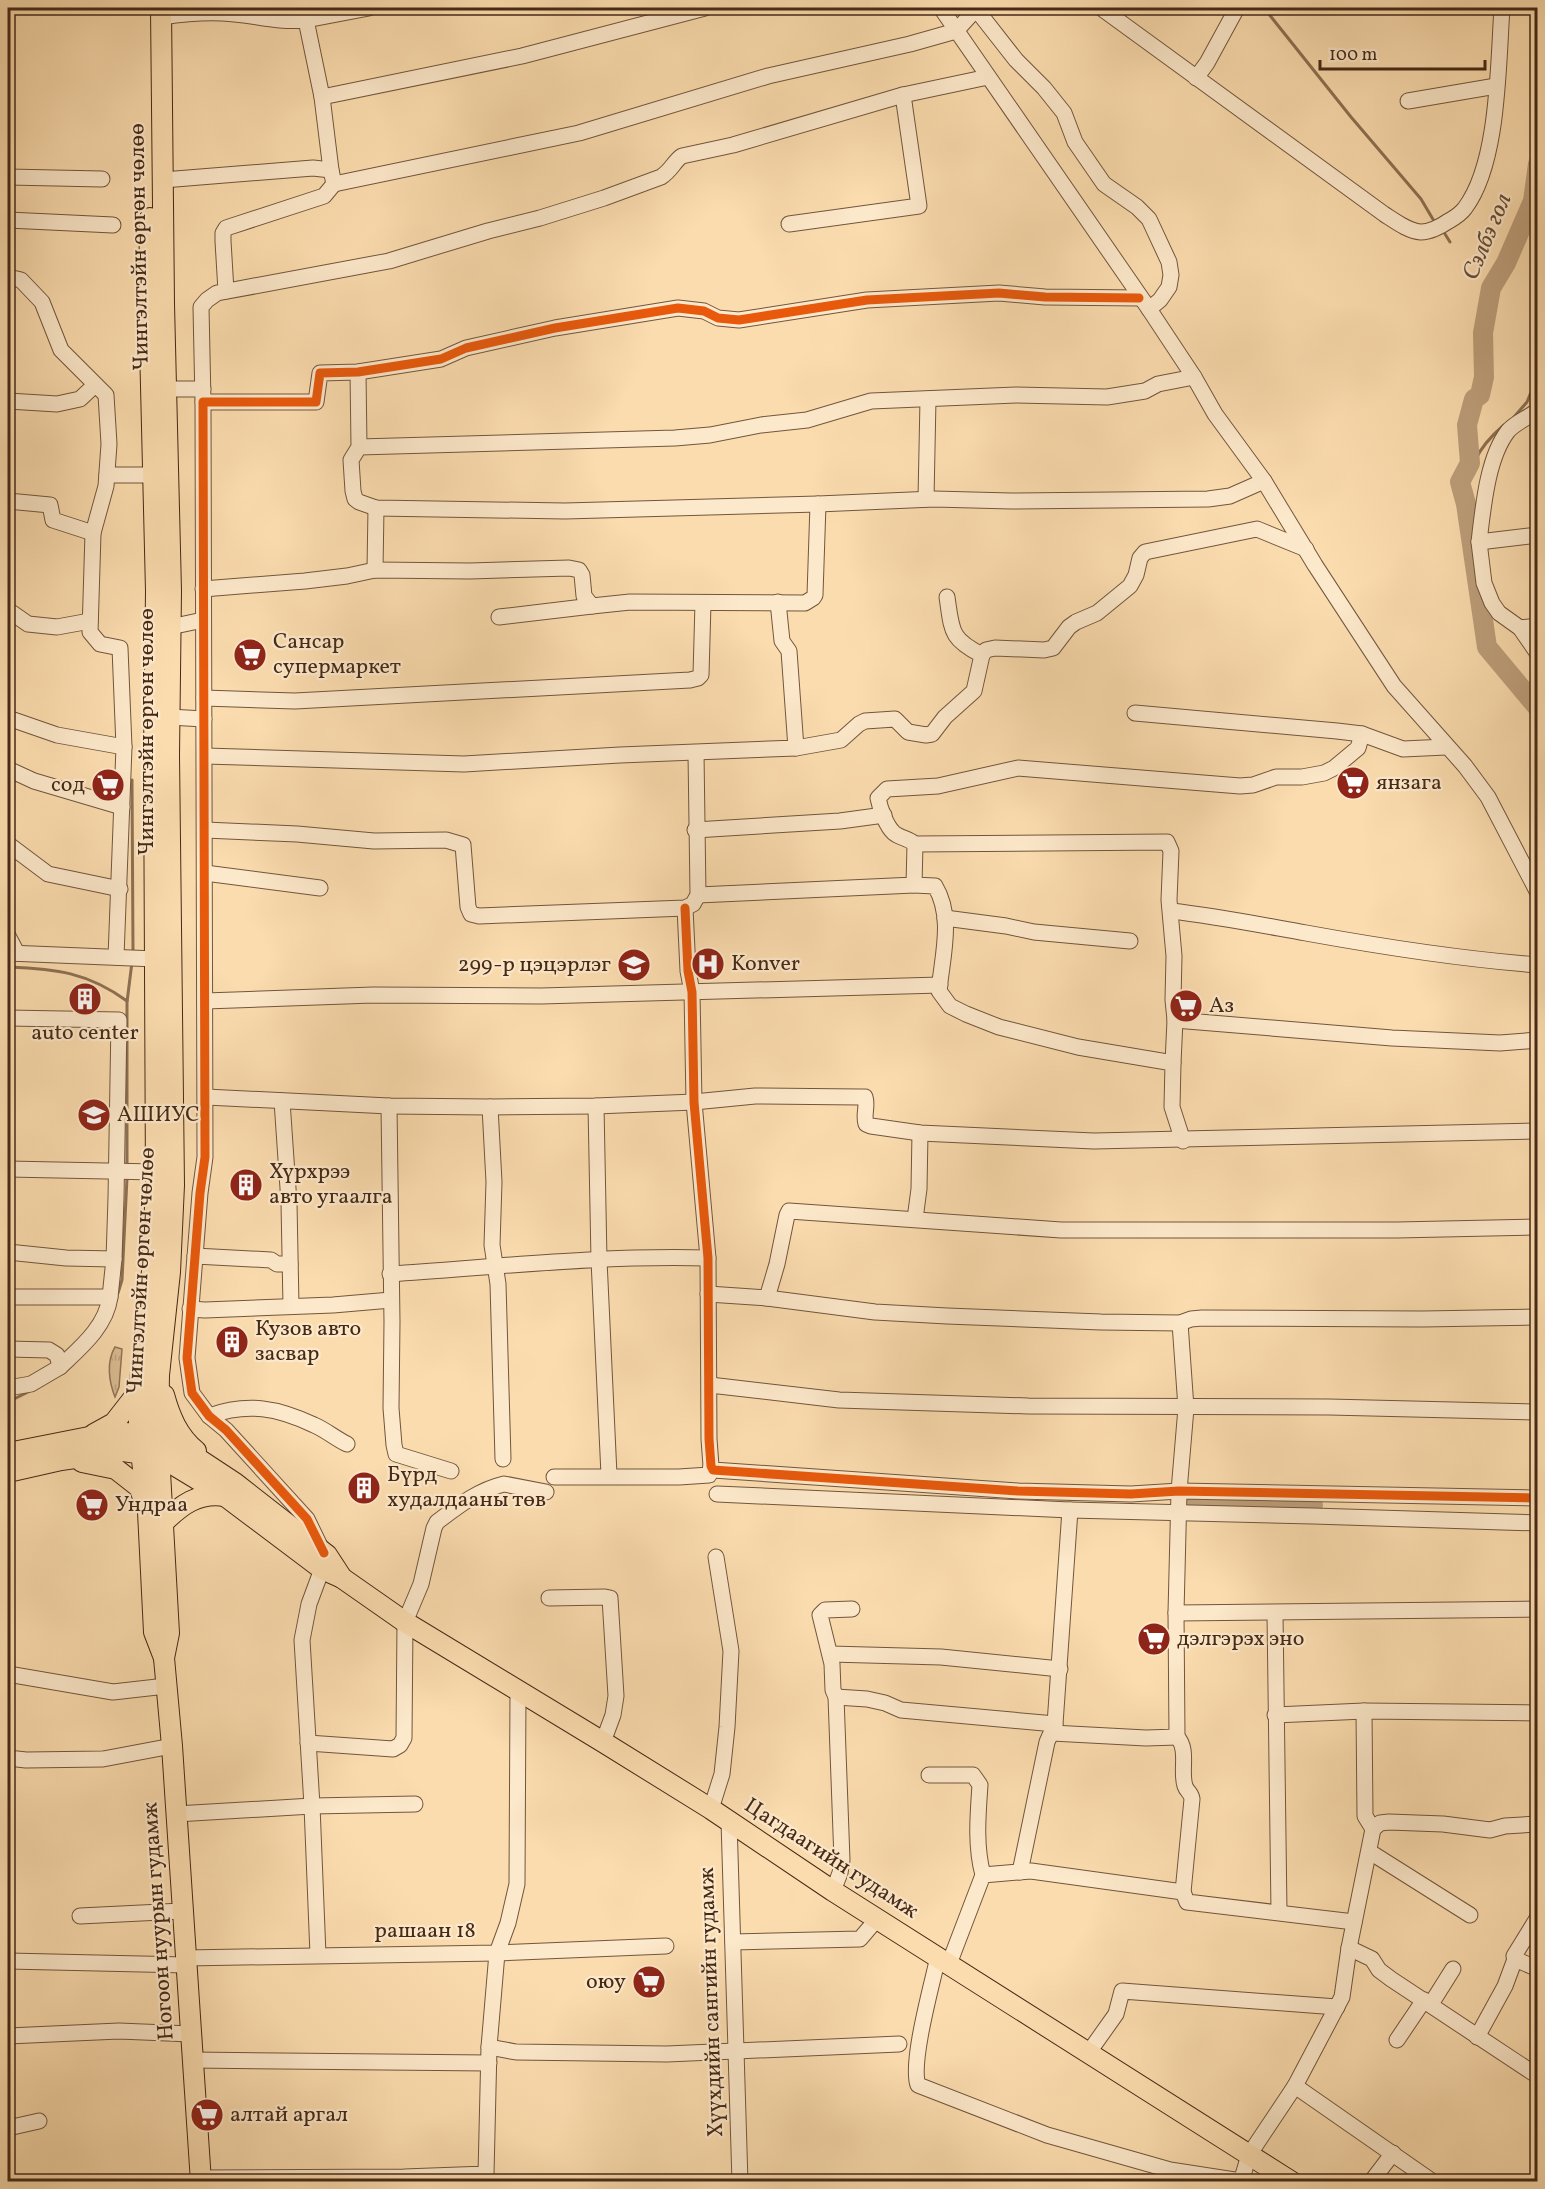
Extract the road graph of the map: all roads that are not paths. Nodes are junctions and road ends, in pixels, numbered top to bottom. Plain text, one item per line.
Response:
1 (369, 8) edge
2 (705, 8) edge
3 (941, 8) edge
4 (977, 8) edge
5 (1101, 8) edge
6 (1237, 8) edge
7 (1502, 8) edge
8 (157, 11) edge
9 (306, 20) junction
10 (956, 31) junction
11 (988, 77) junction
12 (1196, 78) junction
13 (1496, 86) junction
14 (903, 95) junction
15 (322, 97) junction
16 (1408, 101) dead end
17 (8, 177) edge
18 (333, 177) junction
19 (102, 179) dead end
20 (163, 180) junction
21 (8, 220) edge
22 (789, 224) dead end
23 (113, 225) dead end
24 (8, 277) edge
25 (226, 291) junction
26 (1144, 303) junction
27 (358, 372) junction
28 (1194, 377) junction
29 (95, 385) junction
30 (166, 389) junction
31 (203, 395) junction
32 (928, 399) junction
33 (8, 401) edge
34 (1538, 410) edge
35 (359, 447) junction
36 (107, 475) junction
37 (161, 475) junction
38 (1264, 481) junction
39 (926, 499) junction
40 (8, 501) edge
41 (818, 504) junction
42 (376, 508) junction
43 (93, 533) junction
44 (1538, 535) edge
45 (1479, 542) junction
46 (1306, 549) junction
47 (375, 570) junction
48 (203, 589) junction
49 (947, 597) dead end
50 (778, 602) junction
51 (703, 603) junction
52 (592, 606) junction
53 (8, 610) edge
54 (499, 617) dead end
55 (203, 620) junction
56 (90, 621) junction
57 (1538, 626) edge
58 (170, 627) junction
59 (1520, 628) junction
60 (1538, 654) edge
61 (982, 655) junction
62 (204, 698) junction
63 (1135, 713) dead end
64 (169, 717) junction
65 (8, 718) edge
66 (204, 718) junction
67 (1362, 734) junction
68 (124, 747) junction
69 (1446, 747) junction
70 (796, 748) junction
71 (696, 753) junction
72 (205, 756) junction
73 (8, 769) edge
74 (122, 807) junction
75 (884, 815) junction
76 (205, 830) junction
77 (695, 830) junction
78 (8, 844) edge
79 (915, 844) junction
80 (205, 873) junction
81 (914, 885) junction
82 (320, 888) dead end
83 (120, 889) junction
84 (1538, 893) edge
85 (698, 895) junction
86 (685, 908) junction
87 (1171, 911) junction
88 (945, 918) junction
89 (8, 936) edge
90 (1130, 941) dead end
91 (12, 953) edge
92 (135, 958) junction
93 (1538, 965) edge
94 (940, 985) junction
95 (692, 992) junction
96 (205, 1001) junction
97 (8, 1018) edge
98 (1175, 1020) junction
99 (1538, 1040) edge
100 (1173, 1063) junction
101 (206, 1097) junction
102 (282, 1101) junction
103 (694, 1102) junction
104 (389, 1106) junction
105 (596, 1106) junction
106 (490, 1107) junction
107 (1538, 1131) edge
108 (920, 1133) junction
109 (1182, 1141) junction
110 (8, 1169) edge
111 (117, 1172) junction
112 (148, 1172) junction
113 (174, 1185) junction
114 (201, 1186) junction
115 (915, 1220) junction
116 (1538, 1227) edge
117 (172, 1243) junction
118 (195, 1250) junction
119 (8, 1252) edge
120 (708, 1258) junction
121 (114, 1259) junction
122 (599, 1260) junction
123 (290, 1264) junction
124 (494, 1267) junction
125 (390, 1274) junction
126 (708, 1294) junction
127 (8, 1297) edge
128 (110, 1297) junction
129 (767, 1298) junction
130 (391, 1300) junction
131 (291, 1306) junction
132 (190, 1309) junction
133 (1538, 1317) edge
134 (1180, 1323) junction
135 (8, 1349) edge
136 (60, 1367) junction
137 (159, 1375) junction
138 (710, 1385) junction
139 (8, 1388) edge
140 (139, 1391) junction
141 (1186, 1408) junction
142 (1538, 1412) edge
143 (209, 1416) junction
144 (89, 1437) junction
145 (347, 1444) dead end
146 (149, 1445) junction
147 (8, 1453) edge
148 (502, 1459) dead end
149 (61, 1460) junction
150 (711, 1466) junction
151 (451, 1471) dead end
152 (8, 1472) edge
153 (775, 1474) junction
154 (609, 1476) junction
155 (554, 1477) dead end
156 (230, 1489) junction
157 (1179, 1491) junction
158 (546, 1492) dead end
159 (717, 1494) dead end
160 (776, 1496) junction
161 (1538, 1498) edge
162 (1070, 1510) junction
163 (1179, 1512) junction
164 (155, 1518) junction
165 (1538, 1523) edge
166 (716, 1557) dead end
167 (323, 1561) junction
168 (549, 1598) dead end
169 (852, 1609) dead end
170 (1538, 1609) edge
171 (1176, 1613) junction
172 (1275, 1614) junction
173 (405, 1622) junction
174 (830, 1654) junction
175 (1060, 1670) junction
176 (8, 1674) edge
177 (166, 1686) junction
178 (518, 1692) junction
179 (836, 1696) junction
180 (1364, 1711) junction
181 (1538, 1713) edge
182 (1275, 1715) junction
183 (1054, 1729) junction
184 (1177, 1737) junction
185 (603, 1742) junction
186 (308, 1743) junction
187 (172, 1746) junction
188 (8, 1758) edge
189 (929, 1775) dead end
190 (415, 1804) dead end
191 (312, 1806) junction
192 (711, 1809) junction
193 (176, 1814) junction
194 (729, 1821) junction
195 (1538, 1824) edge
196 (1373, 1829) junction
197 (1370, 1852) junction
198 (1020, 1872) junction
199 (983, 1875) junction
200 (833, 1891) junction
201 (1183, 1892) junction
202 (182, 1911) junction
203 (1279, 1912) junction
204 (1470, 1915) dead end
205 (80, 1916) dead end
206 (1538, 1917) edge
207 (877, 1919) junction
208 (1354, 1922) junction
209 (733, 1942) junction
210 (666, 1946) dead end
211 (1349, 1948) junction
212 (497, 1953) junction
213 (318, 1955) junction
214 (1515, 1959) junction
215 (944, 1960) junction
216 (8, 1961) edge
217 (185, 1962) junction
218 (1454, 1969) dead end
219 (1538, 1969) edge
220 (1427, 2002) junction
221 (1337, 2007) junction
222 (191, 2034) junction
223 (8, 2036) edge
224 (1477, 2037) junction
225 (1397, 2040) dead end
226 (899, 2044) dead end
227 (489, 2047) junction
228 (737, 2052) junction
229 (1089, 2052) junction
230 (192, 2060) junction
231 (489, 2063) junction
232 (1533, 2073) dead end
233 (1295, 2086) junction
234 (39, 2121) dead end
235 (8, 2128) edge
236 (1393, 2153) junction
237 (1249, 2155) junction
238 (470, 2178) edge
239 (200, 2180) edge
240 (740, 2181) edge
241 (1241, 2181) edge
242 (1292, 2181) edge
243 (1371, 2181) edge
244 (1433, 2181) edge

1 - 9 street
2 - 15 street
3 - 10 street
4 - 10 street
4 - 26 street
5 - 12 street
6 - 12 street
7 - 13 street
8 - 9 street
8 - 20 main road, Чингэлтэйн өргөн чөлөө
8 - 37 main road, Чингэлтэйн өргөн чөлөө
9 - 15 street
10 - 11 street
10 - 18 street
11 - 14 street
11 - 26 street
12 - 13 street
13 - 16 street
14 - 22 street
14 - 25 street
15 - 18 street
17 - 19 street
18 - 20 street
18 - 25 street
20 - 30 main road, Чингэлтэйн өргөн чөлөө
21 - 23 street
24 - 29 street
25 - 31 street
26 - 27 street
26 - 28 street
27 - 31 street
27 - 35 street
28 - 32 street
28 - 38 street
29 - 33 street
29 - 36 street
30 - 31 street
30 - 37 main road, Чингэлтэйн өргөн чөлөө
31 - 48 street
32 - 35 street
32 - 39 street
34 - 45 street
35 - 42 street
36 - 37 street
36 - 43 street
37 - 58 main road, Чингэлтэйн өргөн чөлөө
37 - 92 main road, Чингэлтэйн өргөн чөлөө
38 - 39 street
38 - 46 street
39 - 41 street
40 - 43 street
41 - 42 street
41 - 50 street
42 - 47 street
43 - 56 street
44 - 45 street
45 - 59 street
46 - 61 street
46 - 69 street
47 - 48 street
47 - 52 street
48 - 55 street
49 - 61 street
50 - 51 street
50 - 70 street
51 - 52 street
51 - 62 street
52 - 54 street
53 - 56 street
55 - 58 street
55 - 62 street
56 - 68 street
57 - 59 street
58 - 64 main road, Чингэлтэйн өргөн чөлөө
59 - 60 street
61 - 70 street
62 - 66 street
63 - 67 street
64 - 66 street
64 - 113 main road, Чингэлтэйн өргөн чөлөө
65 - 68 street
66 - 72 street
67 - 69 street
67 - 75 street
68 - 74 street
69 - 84 street
70 - 71 street
71 - 72 street
71 - 77 street
72 - 76 street
73 - 74 street
74 - 83 street
75 - 77 street
75 - 79 street
76 - 80 street
76 - 86 street
77 - 85 street
78 - 83 street
79 - 81 street
79 - 87 street
80 - 82 street
80 - 96 street
81 - 85 street
81 - 88 street
83 - 92 street
85 - 86 street
86 - 95 street
87 - 93 street
87 - 98 street
88 - 90 street
88 - 94 street
89 - 91 street
91 - 92 street
92 - 112 main road, Чингэлтэйн өргөн чөлөө
94 - 95 street
94 - 100 street
95 - 96 street
95 - 103 street
96 - 101 street
97 - 111 street
98 - 99 street
98 - 100 street
100 - 109 street
101 - 102 street
101 - 114 street
102 - 104 street
102 - 123 street
103 - 105 street
103 - 108 street
103 - 120 street
104 - 106 street
104 - 125 street
105 - 106 street
105 - 122 street
106 - 124 street
107 - 109 street
108 - 109 street
108 - 115 street
110 - 111 street
111 - 112 street
111 - 121 street
112 - 140 main road, Чингэлтэйн өргөн чөлөө
113 - 114 street
113 - 117 main road, Чингэлтэйн өргөн чөлөө
114 - 118 street
115 - 116 street
115 - 129 street
117 - 118 street
117 - 137 main road, Чингэлтэйн өргөн чөлөө
118 - 123 street
118 - 132 street
119 - 121 street
120 - 122 street
120 - 126 street
121 - 128 street
122 - 124 street
122 - 154 street
123 - 131 street
124 - 125 street
124 - 148 street
125 - 130 street
126 - 129 street
126 - 138 street
127 - 128 street
128 - 136 street
129 - 134 street
130 - 131 street
130 - 151 street
131 - 132 street
132 - 143 street
133 - 134 street
134 - 141 street
135 - 136 street
136 - 139 street
137 - 146 main road, Чингэлтэйн өргөн чөлөө
137 - 156 main road
138 - 141 street
138 - 150 street
140 - 144 main road
140 - 146 main road, Чингэлтэйн өргөн чөлөө
141 - 142 street
141 - 157 street
143 - 145 street
143 - 167 street
144 - 146 main road
144 - 147 main road
146 - 149 main road
146 - 156 main road, Цагдаагийн гудамж
146 - 164 main road, Ногоон нуурын гудамж
149 - 152 main road
149 - 164 main road
150 - 153 street
150 - 154 street
153 - 157 street
153 - 160 street
154 - 155 street
156 - 164 main road
156 - 167 main road, Цагдаагийн гудамж
157 - 161 street
157 - 163 street
158 - 173 street
159 - 160 street
160 - 162 street
162 - 163 street
162 - 175 street
163 - 165 street
163 - 171 street
164 - 177 main road, Ногоон нуурын гудамж
166 - 192 street
167 - 173 main road, Цагдаагийн гудамж
167 - 186 street
168 - 185 street
169 - 174 street
170 - 172 street
171 - 172 street
171 - 184 street
172 - 182 street
173 - 178 main road, Цагдаагийн гудамж
173 - 186 street
174 - 175 street
174 - 179 street
175 - 183 street
176 - 177 street
177 - 187 main road, Ногоон нуурын гудамж
178 - 185 main road, Цагдаагийн гудамж
178 - 212 street
179 - 183 street
179 - 200 street
180 - 181 street
180 - 182 street
180 - 196 street
182 - 203 street
183 - 184 street
183 - 198 street
184 - 201 street
185 - 192 main road, Цагдаагийн гудамж
186 - 191 street
187 - 188 street
187 - 193 main road, Ногоон нуурын гудамж
189 - 199 street
190 - 191 street
191 - 193 street
191 - 213 street
192 - 194 main road, Цагдаагийн гудамж
193 - 202 main road, Ногоон нуурын гудамж
194 - 200 main road, Цагдаагийн гудамж
194 - 209 street, Хүүхдийн сангийн гудамж
195 - 196 street
196 - 197 street
197 - 204 street
197 - 208 street
198 - 199 street
198 - 201 street
199 - 215 street
200 - 207 main road, Цагдаагийн гудамж
201 - 203 street
202 - 205 street
202 - 217 main road, Ногоон нуурын гудамж
203 - 208 street
206 - 214 street
207 - 209 street
207 - 215 main road, Цагдаагийн гудамж
208 - 211 street
209 - 228 street, Хүүхдийн сангийн гудамж
210 - 212 street, рашаан 18
211 - 220 street
211 - 221 street
212 - 213 street, рашаан 18
212 - 227 street
213 - 217 street, рашаан 18
214 - 219 street
214 - 224 street
215 - 229 main road, Цагдаагийн гудамж
215 - 241 street
216 - 217 street, рашаан 18
217 - 222 main road, Ногоон нуурын гудамж
218 - 220 street
220 - 224 street
220 - 225 street
221 - 229 street
221 - 233 street
222 - 223 street
222 - 230 main road, Ногоон нуурын гудамж
224 - 232 street
226 - 228 street
227 - 228 street
227 - 231 street
228 - 240 street, Хүүхдийн сангийн гудамж
229 - 237 main road, Цагдаагийн гудамж
230 - 231 street
230 - 239 main road, Ногоон нуурын гудамж
231 - 238 street
233 - 236 street
233 - 237 street
234 - 235 street
236 - 243 street
236 - 244 street
237 - 241 street
237 - 242 main road, Цагдаагийн гудамж
238 - 239 street

